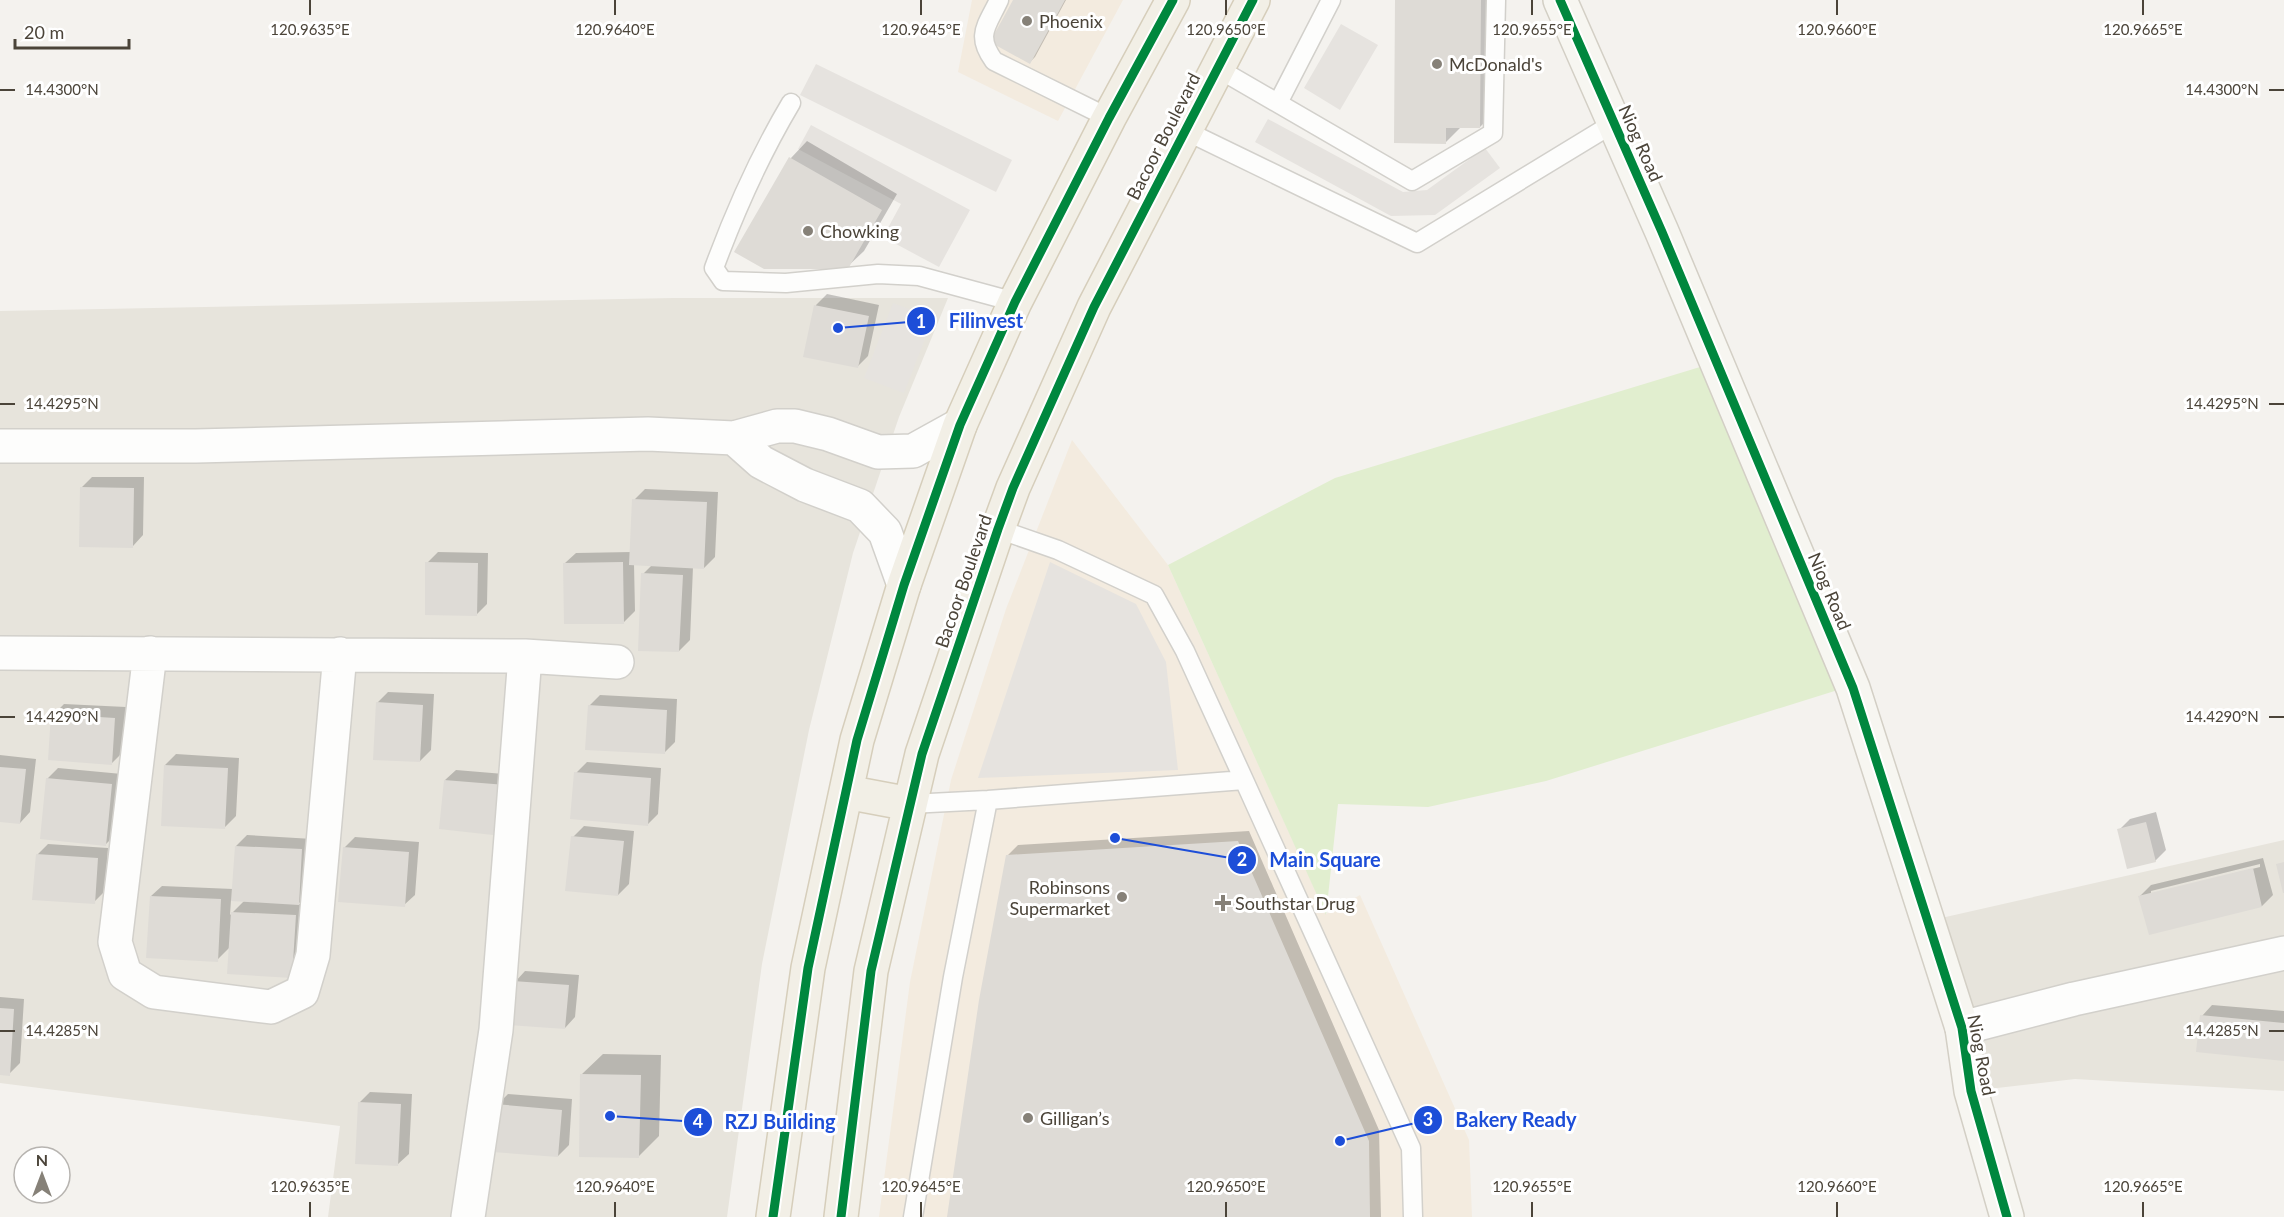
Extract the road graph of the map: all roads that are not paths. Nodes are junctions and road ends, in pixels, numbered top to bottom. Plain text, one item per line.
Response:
1 (999, 0) edge
2 (1173, 0) edge
3 (1253, 0) edge
4 (1331, 0) edge
5 (1496, 0) edge
6 (1560, 0) edge
7 (1217, 68) junction
8 (790, 103) dead end
9 (1278, 103) junction
10 (1109, 118) junction
11 (1614, 123) junction
12 (1184, 130) junction
13 (1015, 302) junction
14 (960, 425) junction
15 (734, 438) junction
16 (0, 446) edge
17 (998, 529) junction
18 (904, 585) junction
19 (0, 653) edge
20 (150, 653) junction
21 (340, 654) junction
22 (525, 656) junction
23 (617, 662) dead end
24 (1244, 780) junction
25 (846, 792) junction
26 (988, 800) junction
27 (910, 804) junction
28 (2284, 953) edge
29 (1962, 1028) junction
30 (468, 1217) edge
31 (773, 1217) edge
32 (840, 1217) edge
33 (913, 1217) edge
34 (1413, 1217) edge
35 (2007, 1217) edge

1 - 10 lane
2 - 10 main road
3 - 7 main road, Bacoor Boulevard
4 - 9 lane
5 - 9 lane
6 - 11 street, Niog Road
7 - 9 lane
7 - 12 main road, Bacoor Boulevard
8 - 13 lane
10 - 13 main road
11 - 12 lane
11 - 29 street, Niog Road
12 - 17 main road, Bacoor Boulevard
13 - 14 main road
14 - 15 street
14 - 18 main road
15 - 16 street
15 - 18 street
17 - 24 lane
17 - 27 main road, Bacoor Boulevard
18 - 25 main road
19 - 20 street
20 - 21 street
20 - 21 street
21 - 22 street
22 - 23 street
22 - 30 street
24 - 26 lane
24 - 34 lane
25 - 27 main road
25 - 31 main road
26 - 27 lane
26 - 33 lane
27 - 32 main road, Bacoor Boulevard
28 - 29 street
29 - 35 street, Niog Road

